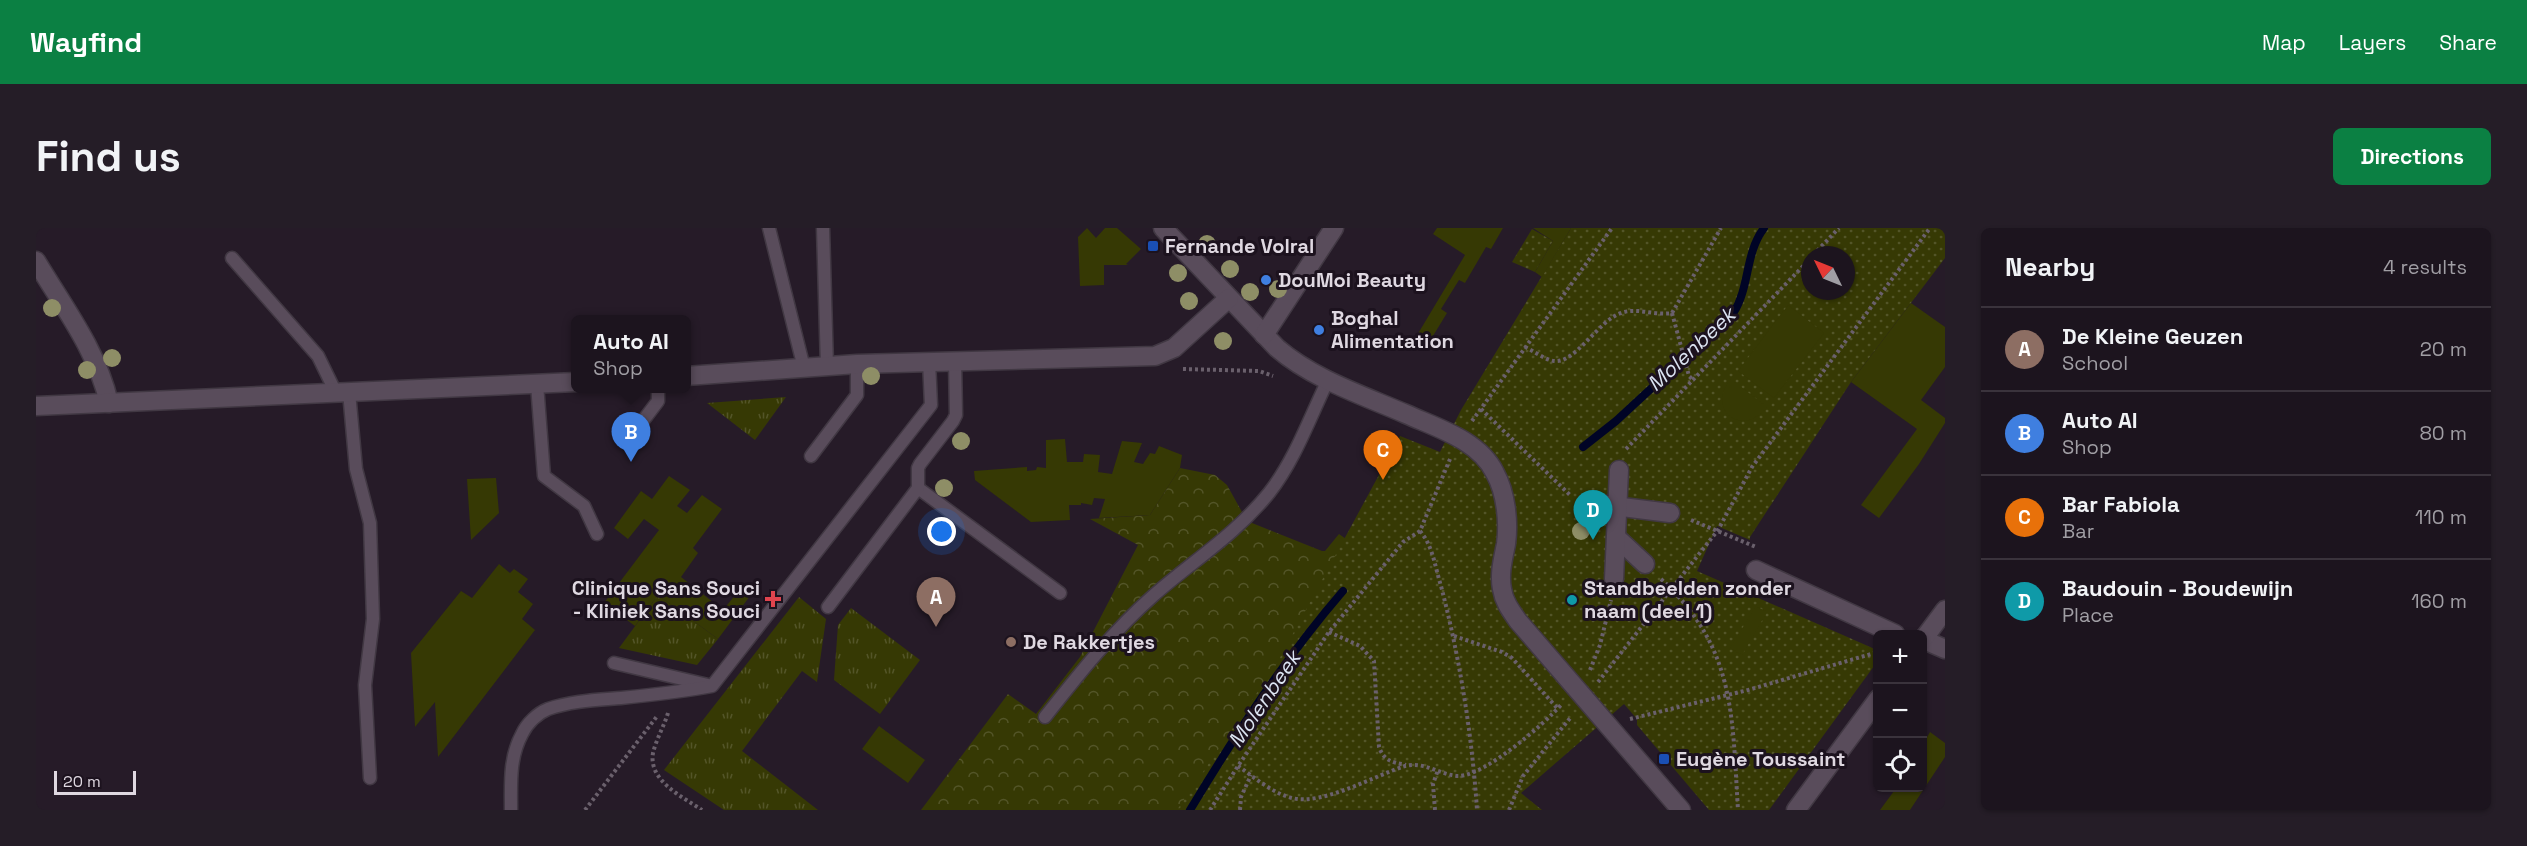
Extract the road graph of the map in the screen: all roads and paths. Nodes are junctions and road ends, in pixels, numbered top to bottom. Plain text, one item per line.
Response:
1 (769, 228) edge
2 (823, 228) edge
3 (1163, 228) edge
4 (1334, 228) edge
5 (1612, 228) edge
6 (1721, 228) edge
7 (1839, 228) edge
8 (1930, 228) edge
9 (1822, 246) edge
10 (232, 258) dead end
11 (36, 261) edge
12 (1801, 268) edge
13 (1229, 298) junction
14 (1672, 313) junction
15 (1264, 335) junction
16 (1525, 346) junction
17 (955, 361) junction
18 (930, 362) junction
19 (857, 364) junction
20 (827, 366) junction
21 (804, 368) junction
22 (1179, 369) dead end
23 (691, 376) edge
24 (1278, 377) dead end
25 (1329, 380) junction
26 (1694, 381) junction
27 (571, 382) edge
28 (537, 384) junction
29 (342, 392) junction
30 (658, 393) edge
31 (109, 403) junction
32 (36, 406) edge
33 (1481, 409) junction
34 (1469, 425) dead end
35 (636, 430) dead end
36 (1453, 453) dead end
37 (811, 456) dead end
38 (1619, 463) joint
39 (918, 488) junction
40 (1583, 502) joint
41 (1617, 506) junction
42 (1670, 513) joint
43 (1718, 530) junction
44 (1420, 531) junction
45 (597, 534) dead end
46 (1616, 537) junction
47 (1645, 564) joint
48 (1756, 570) joint
49 (1614, 579) joint
50 (1672, 589) junction
51 (1060, 593) dead end
52 (828, 607) dead end
53 (1945, 610) edge
54 (1886, 630) edge
55 (1329, 632) junction
56 (1927, 635) edge
57 (1454, 636) junction
58 (1927, 642) edge
59 (1945, 649) edge
60 (1873, 653) edge
61 (614, 663) dead end
62 (1586, 676) dead end
63 (712, 686) junction
64 (675, 693) junction
65 (1728, 694) junction
66 (1585, 698) junction
67 (1566, 700) dead end
68 (1873, 706) edge
69 (1558, 709) junction
70 (1045, 717) dead end
71 (1626, 719) dead end
72 (1408, 765) junction
73 (1238, 766) junction
74 (1437, 770) junction
75 (1474, 772) junction
76 (1251, 775) junction
77 (370, 778) dead end
78 (511, 810) edge
79 (585, 810) edge
80 (702, 810) edge
81 (1210, 810) edge
82 (1240, 810) edge
83 (1435, 810) edge
84 (1477, 810) edge
85 (1509, 810) edge
86 (1681, 810) edge
87 (1738, 810) edge
88 (1796, 810) edge

1 - 21 lane
2 - 20 lane
3 - 13 street
4 - 15 street
5 - 16 path
6 - 14 path
7 - 9 path
8 - 43 path
10 - 29 lane
11 - 31 street
12 - 26 path
13 - 15 street
13 - 17 street
14 - 16 path
14 - 26 path
15 - 25 street
16 - 33 path
17 - 18 street
17 - 39 lane
18 - 19 street
18 - 63 lane
19 - 20 street
19 - 37 lane
20 - 21 street
21 - 23 street
22 - 24 path
25 - 66 street
25 - 70 lane
26 - 38 path
27 - 28 street
28 - 29 street
28 - 45 lane
29 - 31 street
29 - 77 lane
30 - 35 lane
31 - 32 street
33 - 34 path
33 - 40 path
36 - 44 path
38 - 41 street
39 - 51 lane
39 - 52 lane
40 - 41 street
41 - 42 street
41 - 46 street
42 - 43 path
43 - 48 path
43 - 50 path
44 - 55 path
44 - 57 path
46 - 47 street
46 - 49 street
47 - 50 path
48 - 54 street
49 - 62 path
50 - 65 path
50 - 66 path
53 - 56 street
55 - 72 path
55 - 73 path
57 - 69 path
57 - 75 path
58 - 59 street
60 - 65 path
61 - 63 lane
63 - 64 lane
64 - 78 lane
64 - 79 path
64 - 80 path
65 - 71 path
65 - 87 path
66 - 85 path
66 - 86 street
67 - 69 path
68 - 88 street
69 - 75 path
72 - 74 path
72 - 76 path
73 - 76 path
73 - 81 path
74 - 75 path
74 - 83 path
75 - 84 path
76 - 82 path

